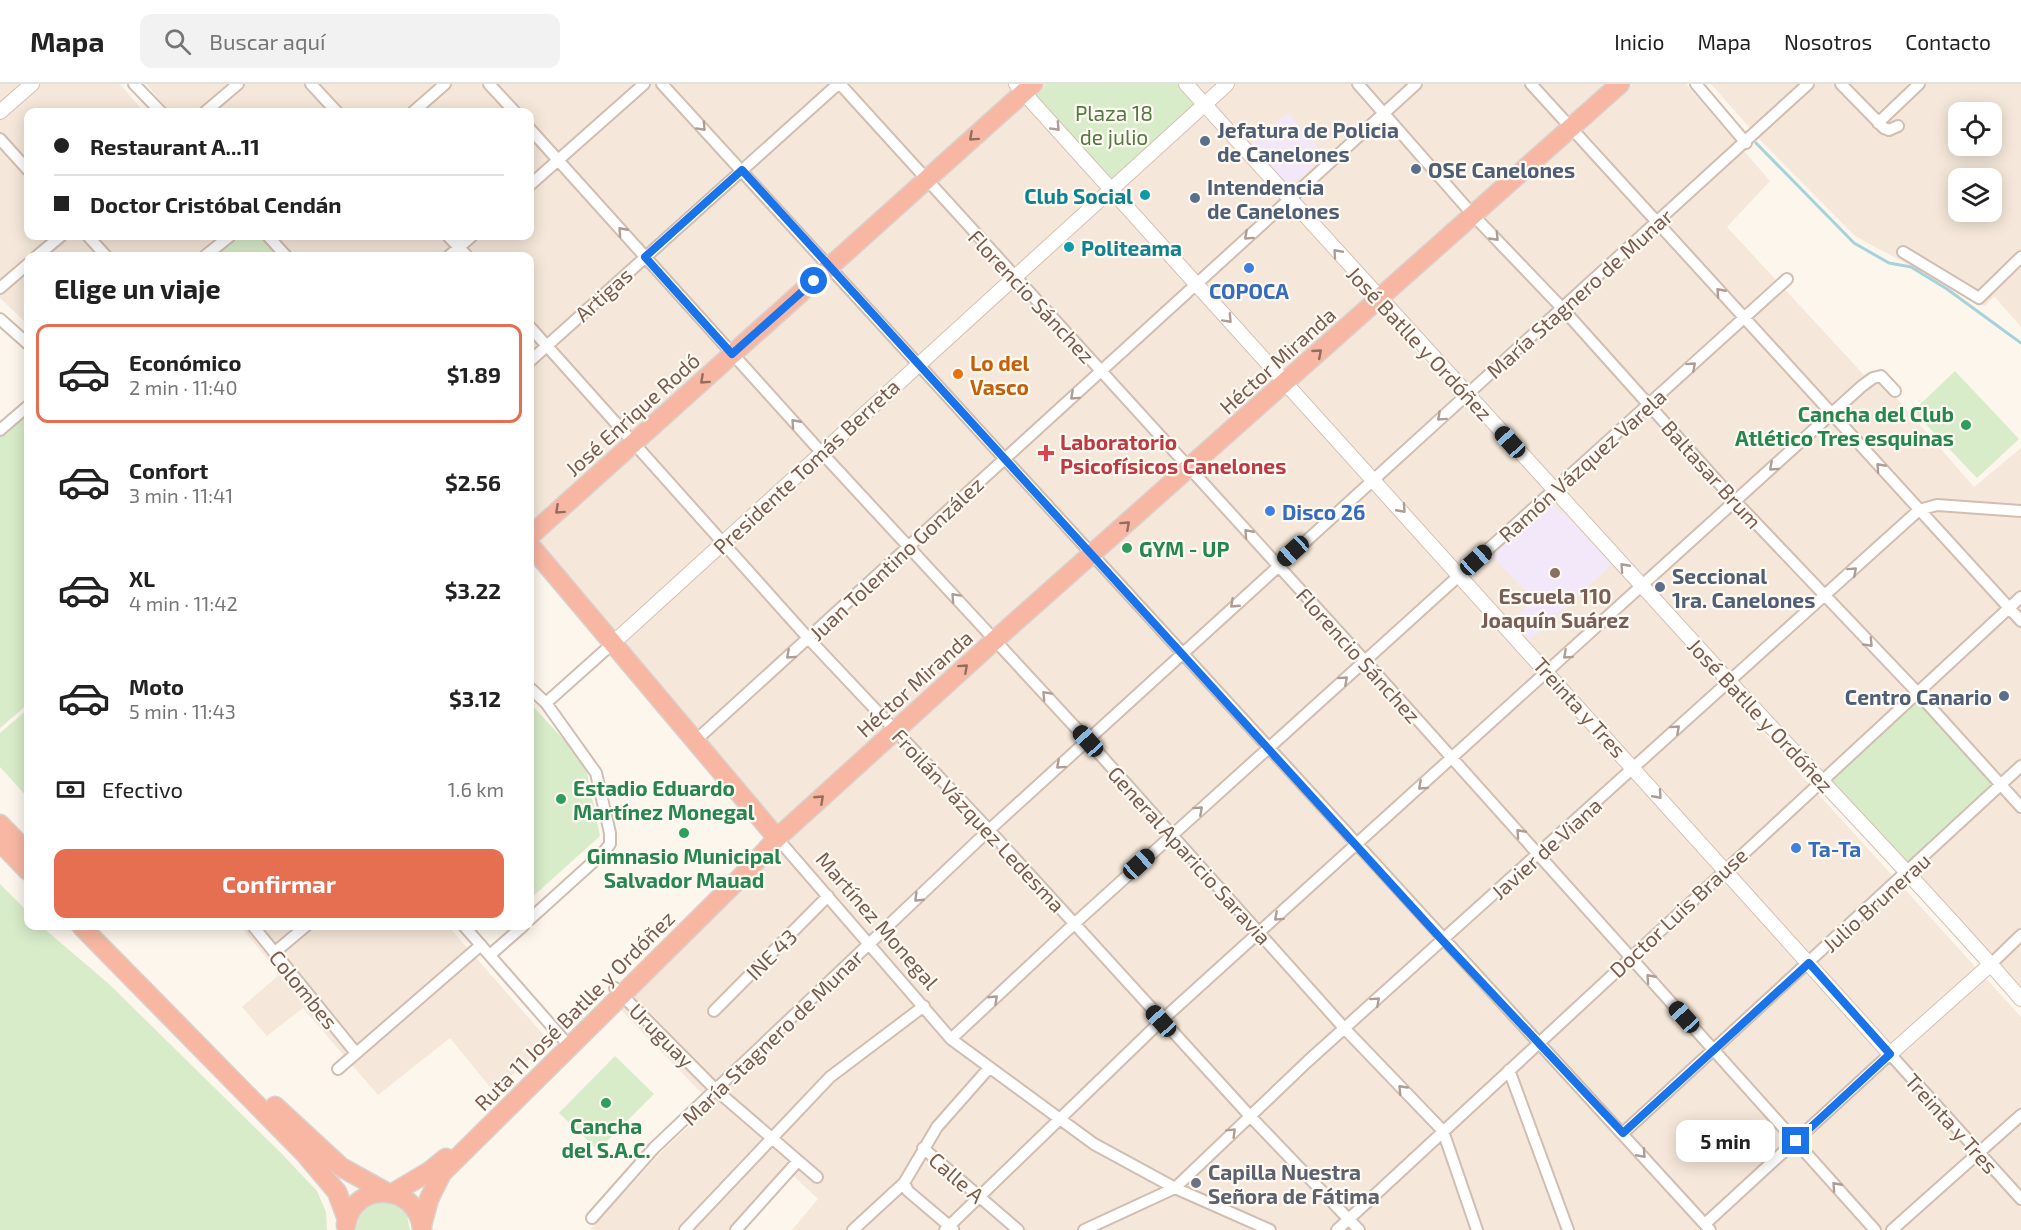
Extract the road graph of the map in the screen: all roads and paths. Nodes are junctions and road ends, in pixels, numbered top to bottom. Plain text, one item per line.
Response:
1 (32, 84) edge
2 (134, 84) edge
3 (238, 84) edge
4 (311, 84) edge
5 (445, 84) edge
6 (489, 84) edge
7 (644, 84) edge
8 (662, 84) edge
9 (839, 84) edge
10 (1186, 84) edge
11 (1227, 84) edge
12 (1358, 84) edge
13 (1416, 84) edge
14 (1531, 84) edge
15 (1620, 84) edge
16 (1696, 84) edge
17 (1808, 84) edge
18 (1841, 84) edge
19 (1919, 84) edge
20 (1024, 87) edge
21 (1204, 104) junction
22 (157, 108) edge
23 (210, 108) edge
24 (333, 108) edge
25 (418, 108) edge
26 (511, 108) edge
27 (0, 112) edge
28 (1384, 113) junction
29 (1878, 123) junction
30 (1898, 126) dead end
31 (1571, 128) junction
32 (534, 134) edge
33 (0, 139) edge
34 (1746, 143) junction
35 (557, 160) junction
36 (24, 166) edge
37 (742, 170) junction
38 (926, 179) junction
39 (534, 181) edge
40 (1112, 188) junction
41 (1289, 199) junction
42 (1473, 215) junction
43 (1656, 223) junction
44 (56, 240) edge
45 (91, 240) edge
46 (225, 240) edge
47 (272, 240) edge
48 (452, 240) edge
49 (468, 240) edge
50 (459, 248) junction
51 (42, 252) edge
52 (101, 252) edge
53 (210, 252) edge
54 (283, 252) edge
55 (454, 252) edge
56 (463, 252) edge
57 (1903, 252) dead end
58 (645, 257) junction
59 (2021, 257) edge
60 (24, 267) edge
61 (830, 267) junction
62 (1013, 276) junction
63 (1787, 279) dead end
64 (1196, 284) junction
65 (0, 288) edge
66 (1379, 299) junction
67 (1562, 308) junction
68 (1744, 319) junction
69 (0, 320) edge
70 (534, 332) edge
71 (24, 341) edge
72 (546, 346) junction
73 (732, 354) junction
74 (534, 357) edge
75 (918, 363) junction
76 (1101, 371) junction
77 (1286, 381) junction
78 (1895, 390) dead end
79 (1466, 394) junction
80 (1650, 405) junction
81 (24, 409) edge
82 (1832, 414) junction
83 (0, 430) edge
84 (633, 444) junction
85 (821, 452) junction
86 (1006, 458) junction
87 (1190, 468) junction
88 (1374, 478) junction
89 (1554, 490) junction
90 (1735, 501) junction
91 (1919, 510) junction
92 (2021, 511) edge
93 (534, 532) edge
94 (723, 542) junction
95 (908, 546) junction
96 (534, 550) edge
97 (1093, 555) junction
98 (1277, 565) junction
99 (1460, 574) junction
100 (1642, 587) junction
101 (1824, 597) junction
102 (2021, 597) edge
103 (2009, 608) junction
104 (2021, 621) edge
105 (809, 639) junction
106 (995, 640) junction
107 (612, 644) junction
108 (1181, 653) junction
109 (1365, 661) junction
110 (1548, 672) junction
111 (1728, 681) junction
112 (1916, 691) junction
113 (534, 692) edge
114 (546, 704) junction
115 (895, 729) junction
116 (694, 741) junction
117 (1088, 741) junction
118 (1268, 748) junction
119 (1452, 758) junction
120 (2021, 766) edge
121 (1634, 768) junction
122 (1821, 779) junction
123 (2000, 786) junction
124 (2021, 807) edge
125 (0, 824) edge
126 (989, 830) junction
127 (774, 835) junction
128 (1172, 835) junction
129 (0, 842) edge
130 (1357, 845) junction
131 (24, 849) edge
132 (1539, 855) junction
133 (24, 868) edge
134 (1724, 869) junction
135 (1908, 873) junction
136 (828, 896) junction
137 (534, 915) edge
138 (1074, 924) junction
139 (85, 930) edge
140 (102, 930) edge
141 (256, 930) edge
142 (301, 930) edge
143 (468, 930) edge
144 (518, 930) edge
145 (1260, 933) junction
146 (2021, 935) edge
147 (1443, 941) junction
148 (870, 943) junction
149 (481, 945) junction
150 (275, 952) junction
151 (490, 955) junction
152 (1630, 956) junction
153 (1809, 963) junction
154 (1991, 964) junction
155 (618, 991) junction
156 (2021, 999) edge
157 (924, 1006) junction
158 (714, 1011) dead end
159 (1161, 1021) junction
160 (1345, 1029) junction
161 (951, 1039) junction
162 (1540, 1041) junction
163 (567, 1043) junction
164 (1714, 1050) junction
165 (356, 1053) junction
166 (1890, 1054) junction
167 (989, 1068) junction
168 (338, 1069) dead end
169 (1509, 1070) junction
170 (716, 1090) junction
171 (1249, 1115) junction
172 (2021, 1115) edge
173 (1059, 1119) junction
174 (1443, 1131) junction
175 (1623, 1133) junction
176 (770, 1138) junction
177 (1796, 1141) junction
178 (923, 1148) junction
179 (1979, 1153) junction
180 (798, 1161) junction
181 (817, 1177) dead end
182 (904, 1183) junction
183 (1175, 1188) junction
184 (390, 1192) junction
185 (979, 1197) junction
186 (2021, 1199) edge
187 (592, 1218) dead end
188 (1349, 1218) junction
189 (346, 1224) edge
190 (1707, 1227) edge
191 (422, 1228) edge
192 (949, 1229) edge
193 (685, 1230) edge
194 (736, 1230) edge
195 (853, 1230) edge
196 (1018, 1230) edge
197 (1084, 1230) edge
198 (1270, 1230) edge
199 (1336, 1230) edge
200 (1359, 1230) edge
201 (1477, 1230) edge
202 (1568, 1230) edge
203 (1875, 1230) edge
204 (1892, 1230) edge

1 - 27 street
2 - 22 street
3 - 23 street
4 - 24 street
5 - 25 street
6 - 26 street
7 - 35 street
8 -> 37 street
9 - 37 street, Artigas
9 - 38 street, Florencio Sánchez
10 - 21 street, José Batlle y Ordóñez
11 - 21 street, Presidente Tomás Berreta
12 - 28 street, Baltasar Brum
13 - 28 street, Juan Tolentino González
14 - 31 street
15 - 31 highway, Héctor Miranda
16 - 34 street
17 - 34 street, María Stagnero de Munar
18 - 29 street
19 - 29 street
20 -> 38 highway, José Enrique Rodó
20 -> 40 street, Treinta y Tres
21 - 40 street, Presidente Tomás Berreta
21 - 41 street, José Batlle y Ordóñez
28 - 41 street, Juan Tolentino González
28 - 42 street, Baltasar Brum
29 - 30 street
31 - 42 highway, Héctor Miranda
31 - 43 street
32 - 35 street, General Aparicio Saravia
33 - 36 street
34 - 43 street, María Stagnero de Munar
35 - 39 street
58 -> 35 street, General Aparicio Saravia
37 - 58 street, Artigas
37 - 61 street
38 - 61 highway, José Enrique Rodó
38 - 62 street, Florencio Sánchez
40 - 62 street, Presidente Tomás Berreta
40 - 64 street, Treinta y Tres
41 -> 64 street, Juan Tolentino González
66 -> 41 street, José Batlle y Ordóñez
42 - 66 highway, Héctor Miranda
42 -> 67 street, Baltasar Brum
43 - 67 street, María Stagnero de Munar
68 -> 43 street
44 - 51 street
45 - 52 street
46 - 53 street
47 - 54 street
48 - 50 street
49 - 50 street
50 - 55 street
50 - 56 street
57 - 59 street
58 - 72 street, Artigas
58 - 73 street, General Aparicio Saravia
60 - 65 street
61 - 73 highway, José Enrique Rodó
61 - 75 street
62 - 75 street, Presidente Tomás Berreta
62 - 76 street, Florencio Sánchez
63 - 68 street, Ramón Vázquez Varela
64 - 76 street, Juan Tolentino González
64 -> 77 street, Treinta y Tres
77 -> 66 highway, Héctor Miranda
66 - 79 street, José Batlle y Ordóñez
67 - 79 street, María Stagnero de Munar
67 - 80 street, Baltasar Brum
80 -> 68 street, Ramón Vázquez Varela
68 - 82 street
69 - 71 street
70 - 72 street, Froilán Vázquez Ledesma
72 - 74 street, Artigas
72 - 84 street, Froilán Vázquez Ledesma
73 -> 84 highway, José Enrique Rodó
85 -> 73 street, General Aparicio Saravia
75 - 85 street, Presidente Tomás Berreta
75 - 86 street
76 -> 86 street, Juan Tolentino González
76 - 87 street, Florencio Sánchez
77 - 87 highway, Héctor Miranda
77 - 88 street, Treinta y Tres
78 - 82 street
79 -> 88 street, María Stagnero de Munar
79 - 89 street, José Batlle y Ordóñez
80 - 89 street, Ramón Vázquez Varela
80 - 90 street, Baltasar Brum
81 - 83 street
82 -> 90 street
91 -> 82 street
84 -> 93 highway, José Enrique Rodó
84 - 94 street, Froilán Vázquez Ledesma
85 - 94 street, Presidente Tomás Berreta
85 - 95 street, General Aparicio Saravia
86 - 95 street, Juan Tolentino González
86 - 97 street
97 -> 87 highway, Héctor Miranda
98 -> 87 street, Florencio Sánchez
88 - 98 street, María Stagnero de Munar
88 -> 99 street, Treinta y Tres
89 - 99 street, Ramón Vázquez Varela
100 -> 89 street, José Batlle y Ordóñez
90 - 100 street
90 - 101 street, Baltasar Brum
91 - 92 street
101 -> 91 street, Javier de Viana
91 - 103 street
94 - 105 street, Froilán Vázquez Ledesma
94 - 107 street, Presidente Tomás Berreta
95 - 105 street, Juan Tolentino González
106 -> 95 street, General Aparicio Saravia
96 - 107 highway, Martínez Monegal
97 - 106 highway, Héctor Miranda
97 - 108 street
98 -> 108 street, María Stagnero de Munar
98 - 109 street, Florencio Sánchez
99 - 109 street, Ramón Vázquez Varela
99 - 110 street, Treinta y Tres
100 -> 110 street
100 - 111 street, José Batlle y Ordóñez
101 - 111 street, Javier de Viana
101 -> 112 street, Baltasar Brum
102 - 103 street, Doctor Luis Brause
103 - 104 street
103 - 112 street, Doctor Luis Brause
105 - 115 street, Froilán Vázquez Ledesma
105 -> 116 street, Juan Tolentino González
115 -> 106 highway, Héctor Miranda
117 -> 106 street, General Aparicio Saravia
107 - 114 street, Presidente Tomás Berreta
107 - 116 highway, Martínez Monegal
108 - 117 street, María Stagnero de Munar
108 - 118 street
118 -> 109 street, Ramón Vázquez Varela
109 - 119 street, Florencio Sánchez
110 - 119 street
110 - 121 street, Treinta y Tres
121 -> 111 street, Javier de Viana
111 - 122 street, José Batlle y Ordóñez
112 - 122 street, Doctor Luis Brause
112 - 123 street, Baltasar Brum
113 - 114 street
114 - 137 street
115 - 126 street, Froilán Vázquez Ledesma
127 -> 115 highway, Héctor Miranda
116 - 127 highway, Martínez Monegal
117 -> 126 street, María Stagnero de Munar
117 - 128 street, General Aparicio Saravia
128 -> 118 street, Ramón Vázquez Varela
118 - 130 street
119 -> 130 street
132 -> 119 street, Florencio Sánchez
120 - 123 street, Julio Brunerau
121 - 132 street, Javier de Viana
121 -> 134 street, Treinta y Tres
122 - 134 street, Doctor Luis Brause
122 - 135 street, José Batlle y Ordóñez
123 - 124 street, Baltasar Brum
123 - 135 street, Julio Brunerau
125 - 131 highway
126 - 138 street, Froilán Vázquez Ledesma
126 -> 148 street, María Stagnero de Munar
127 - 136 street, Martínez Monegal
127 - 155 highway, Ruta 11 José Batlle y Ordóñez
128 - 138 street, Ramón Vázquez Varela
128 - 145 street, General Aparicio Saravia
129 - 133 highway
130 -> 145 street
130 - 147 street
132 - 147 street, Javier de Viana
132 - 152 street, Florencio Sánchez
134 - 152 street, Doctor Luis Brause
134 - 153 street, Treinta y Tres
135 - 153 street, Julio Brunerau
135 - 154 street, José Batlle y Ordóñez
136 - 148 street, Martínez Monegal
136 - 158 street, INE 43
138 - 159 street, Froilán Vázquez Ledesma
161 -> 138 street, Ramón Vázquez Varela
139 - 189 highway
140 - 184 highway
141 - 150 street, Colombes
142 - 150 street
143 - 149 street
144 - 151 street
145 - 159 street
145 - 160 street, General Aparicio Saravia
146 - 154 street
160 -> 147 street, Javier de Viana
147 - 162 street
148 - 157 street, Martínez Monegal
148 - 170 street, María Stagnero de Munar
149 - 151 street
149 - 165 street
150 - 165 street, Colombes
151 - 163 street
152 - 162 street, Doctor Luis Brause
164 -> 152 street, Florencio Sánchez
153 - 164 street, Julio Brunerau
153 - 166 street, Treinta y Tres
154 - 156 street, José Batlle y Ordóñez
154 - 166 street
155 - 163 highway, Ruta 11 José Batlle y Ordóñez
155 - 170 street, Uruguay
157 - 161 street, Martínez Monegal
157 - 176 street
159 - 171 street, Froilán Vázquez Ledesma
159 - 173 street
160 - 171 street, Javier de Viana
174 -> 160 street, General Aparicio Saravia
161 - 167 street, Martínez Monegal
162 - 169 street, Doctor Luis Brause
162 - 175 street
163 - 184 highway, Ruta 11 José Batlle y Ordóñez
163 - 191 highway, Ruta 11 José Batlle y Ordóñez
164 - 175 street, Julio Brunerau
164 - 177 street, Florencio Sánchez
165 - 168 street
166 - 177 street
166 - 179 street, Treinta y Tres
167 - 173 street, Martínez Monegal
167 - 178 street
169 - 174 street, Doctor Luis Brause
169 - 202 street
170 - 176 street, Uruguay
170 - 187 street, María Stagnero de Munar
183 -> 171 street, Javier de Viana
171 - 188 street, Froilán Vázquez Ledesma
172 - 179 street
173 - 183 street, Martínez Monegal
173 - 185 street
174 - 188 street, Doctor Luis Brause
174 - 201 street, General Aparicio Saravia
175 -> 190 street
176 - 180 street, Uruguay
176 - 193 street
177 - 190 street
203 -> 177 street, Florencio Sánchez
178 - 182 street
178 - 185 street, Calle A
179 - 186 street, Treinta y Tres
179 - 204 street
180 - 181 street, Uruguay
180 - 194 street
182 - 192 street
182 - 195 street
183 - 197 street, Javier de Viana
183 - 198 street, Martínez Monegal
184 - 189 highway, Ruta 11 José Batlle y Ordóñez
184 - 191 highway
185 - 192 street
185 - 196 street, Calle A
188 - 199 street, Doctor Luis Brause
188 - 200 street, Froilán Vázquez Ledesma

